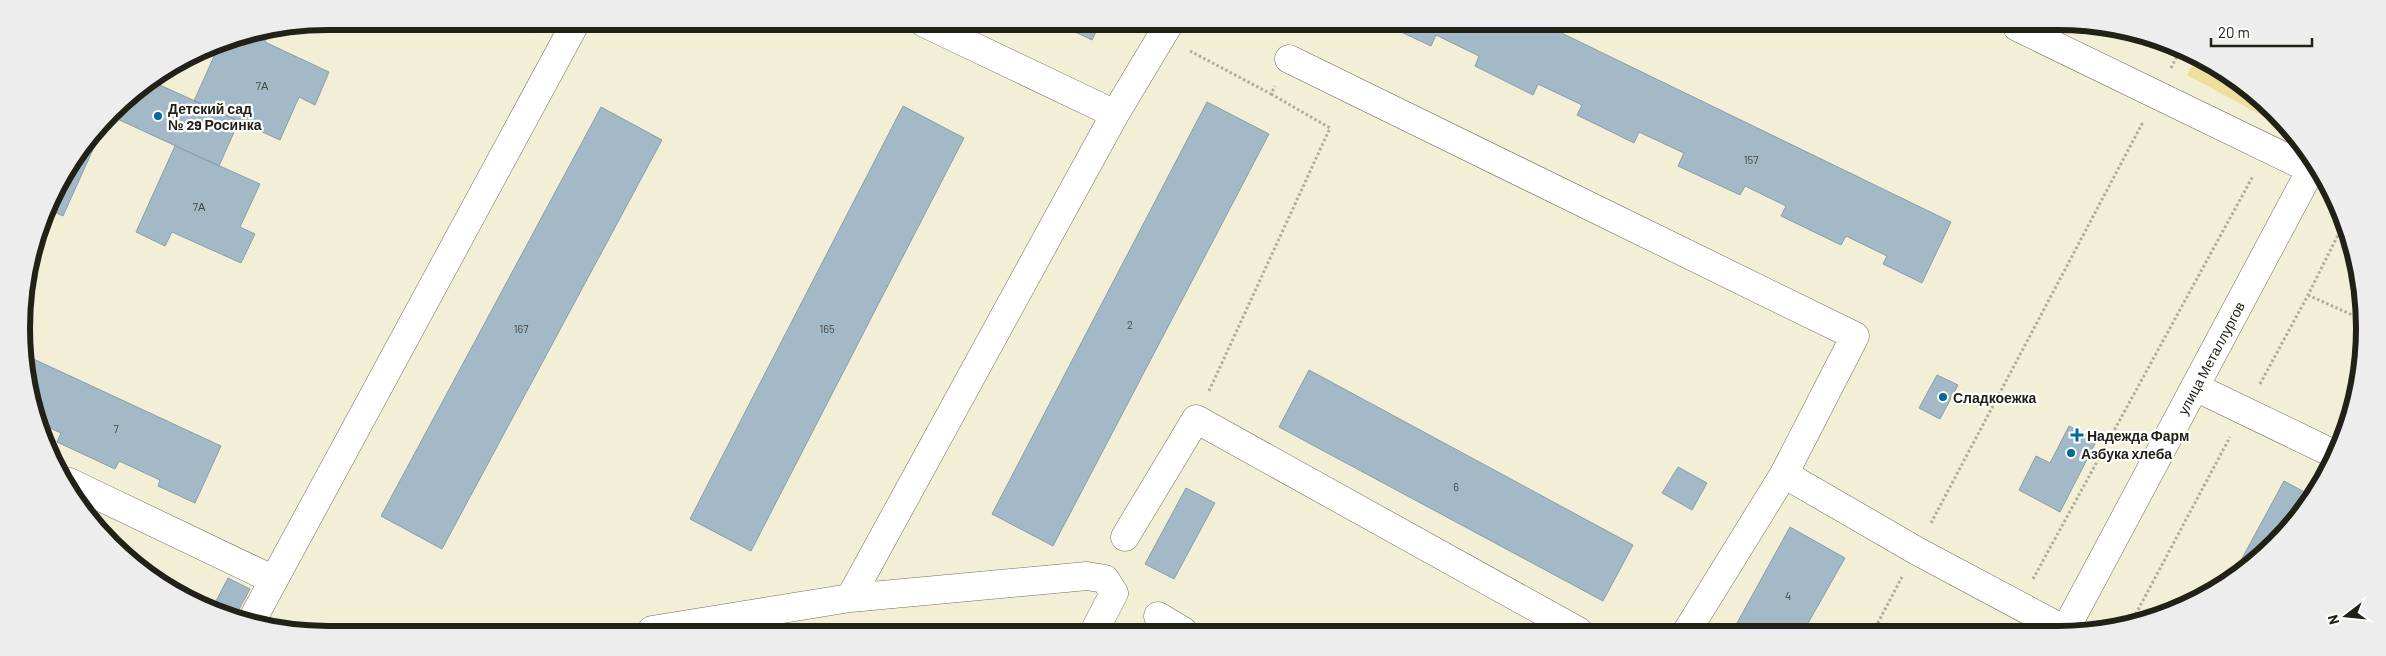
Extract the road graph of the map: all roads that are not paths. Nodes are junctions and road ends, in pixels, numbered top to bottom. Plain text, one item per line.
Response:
1 (572, 30) edge
2 (939, 30) edge
3 (1165, 30) edge
4 (2023, 30) edge
5 (1289, 58) road end
6 (1115, 114) junction
7 (2308, 165) edge
8 (2312, 173) edge
9 (2195, 388) junction
10 (2329, 452) edge
11 (1784, 474) junction
12 (74, 485) edge
13 (1125, 537) dead end
14 (274, 580) junction
15 (850, 598) junction
16 (1158, 616) dead end
17 (254, 617) edge
18 (677, 626) edge
19 (1097, 626) edge
20 (1176, 626) edge
21 (1569, 626) edge
22 (1691, 626) edge
23 (2055, 626) edge
24 (2067, 626) edge

1 - 14 main road
2 - 6 main road
3 - 6 main road
4 - 7 main road
5 - 11 main road
6 - 15 main road
8 - 9 main road, улица Металлургов
9 - 10 main road
9 - 24 main road, улица Металлургов
11 - 22 main road
11 - 23 main road
12 - 14 main road
13 - 21 main road
14 - 17 main road
15 - 18 main road
15 - 19 main road
16 - 20 main road

